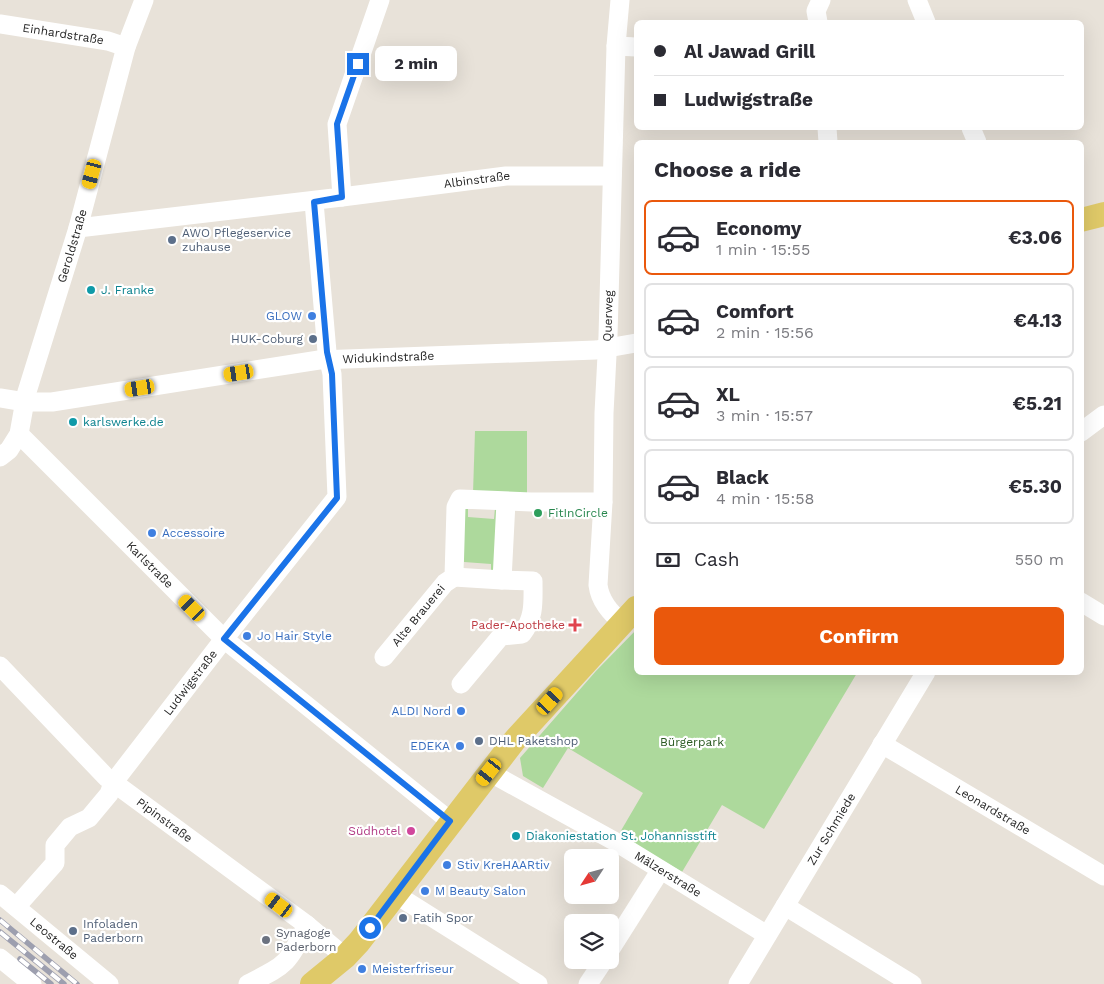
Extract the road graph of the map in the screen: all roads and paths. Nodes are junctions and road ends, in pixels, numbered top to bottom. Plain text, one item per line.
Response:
1 (144, 0) edge
2 (380, 0) edge
3 (620, 0) edge
4 (917, 0) edge
5 (925, 20) edge
6 (0, 24) edge
7 (616, 46) junction
8 (126, 47) junction
9 (634, 47) edge
10 (612, 176) junction
11 (328, 199) junction
12 (1104, 214) edge
13 (1084, 219) edge
14 (78, 228) junction
15 (634, 343) edge
16 (607, 348) junction
17 (329, 360) junction
18 (0, 398) edge
19 (25, 402) junction
20 (1104, 415) edge
21 (1084, 430) edge
22 (19, 434) junction
23 (0, 457) edge
24 (506, 502) junction
25 (603, 502) junction
26 (454, 577) junction
27 (502, 580) junction
28 (1084, 604) edge
29 (629, 616) edge
30 (1104, 616) edge
31 (224, 639) junction
32 (384, 657) dead end
33 (0, 666) edge
34 (924, 675) edge
35 (461, 684) dead end
36 (882, 744) junction
37 (489, 772) junction
38 (113, 783) junction
39 (450, 821) junction
40 (660, 871) junction
41 (1104, 876) edge
42 (0, 894) edge
43 (395, 894) junction
44 (785, 906) junction
45 (16, 908) junction
46 (306, 925) junction
47 (767, 935) junction
48 (619, 936) edge
49 (345, 957) junction
50 (0, 958) edge
51 (598, 969) edge
52 (32, 984) edge
53 (109, 984) edge
54 (248, 984) edge
55 (312, 984) edge
56 (538, 984) edge
57 (588, 984) edge
58 (738, 984) edge
59 (912, 984) edge

1 - 8 street, Geroldstraße
2 - 11 street, Ludwigstraße
3 - 7 street, Querweg
4 - 5 street
6 - 8 street, Einhardstraße
7 - 9 street
7 - 10 street, Querweg
8 - 14 street, Geroldstraße
10 - 11 street, Albinstraße
10 - 16 street, Querweg
11 - 14 street, Albinstraße
11 - 17 street, Ludwigstraße
12 - 13 main road
14 - 19 street, Geroldstraße
15 - 16 street, Widukindstraße
16 - 17 street, Widukindstraße
16 - 25 street, Querweg
17 - 19 street, Widukindstraße
17 - 31 street, Ludwigstraße
18 - 19 street
19 - 22 street, Geroldstraße
20 - 21 street
22 - 23 street, Geroldstraße
22 - 31 street, Karlstraße
24 - 25 street, Alte Brauerei
24 - 26 street, Alte Brauerei
24 - 27 street
25 - 29 street, Querweg
26 - 27 street, Alte Brauerei
26 - 32 street, Alte Brauerei
27 - 35 street, Alte Brauerei
28 - 30 street
29 - 37 main road
31 - 38 street, Ludwigstraße
31 - 39 street, Karlstraße
33 - 38 street, Pipinstraße
34 - 36 street, Zur Schmiede
36 - 41 street, Leonardstraße
36 - 44 street, Zur Schmiede
37 - 39 main road
37 - 40 street, Mälzerstraße
38 - 45 street, Ludwigstraße
38 - 46 street, Pipinstraße
39 - 43 main road
40 - 47 street, Mälzerstraße
40 - 48 street
42 - 45 street, Leostraße
43 - 49 main road
43 - 56 street
44 - 47 street, Zur Schmiede
44 - 59 street
45 - 53 street, Leostraße
46 - 49 street, Pipinstraße
46 - 54 street
47 - 58 street, Zur Schmiede
49 - 55 main road
50 - 52 street
51 - 57 street

